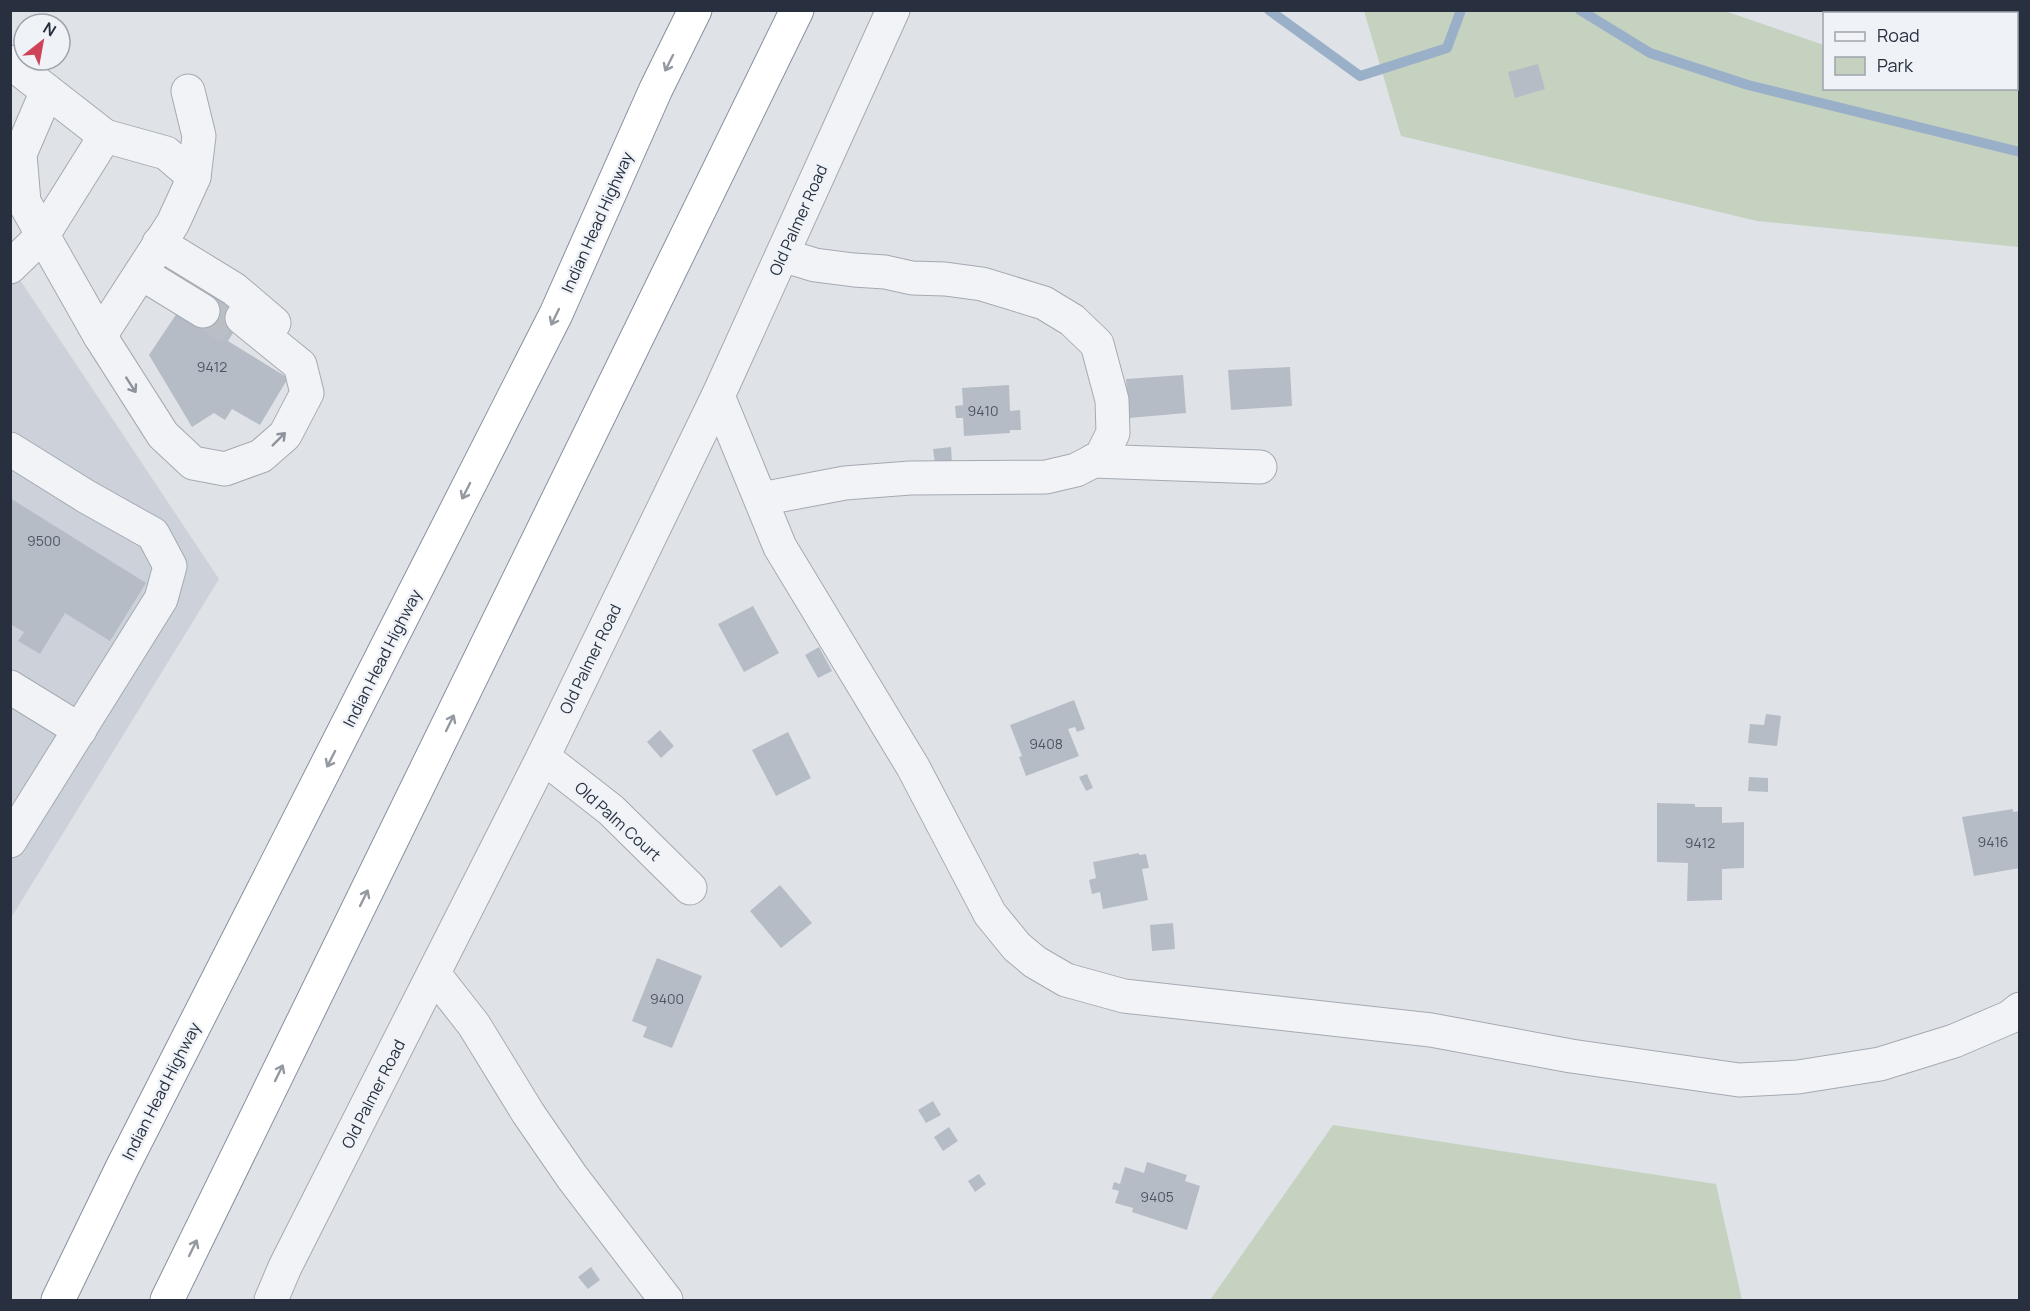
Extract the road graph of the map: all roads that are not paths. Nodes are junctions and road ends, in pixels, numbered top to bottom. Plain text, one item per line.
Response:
1 (695, 10) edge
2 (797, 10) edge
3 (893, 10) edge
4 (10, 62) edge
5 (47, 91) junction
6 (189, 91) dead end
7 (105, 136) junction
8 (194, 177) junction
9 (43, 235) junction
10 (782, 255) junction
11 (150, 259) junction
12 (10, 267) edge
13 (207, 305) tunnel mouth
14 (238, 325) tunnel mouth
15 (99, 336) junction
16 (300, 365) junction
17 (718, 396) junction
18 (10, 449) edge
19 (1093, 461) junction
20 (1260, 467) dead end
21 (761, 499) junction
22 (10, 687) edge
23 (80, 730) junction
24 (543, 757) junction
25 (16, 822) edge
26 (690, 888) dead end
27 (434, 974) junction
28 (2016, 1014) edge
29 (58, 1300) edge
30 (167, 1300) edge
31 (271, 1300) edge
32 (666, 1300) edge

1 -> 29 highway, Indian Head Highway
30 -> 2 highway
3 - 10 street, Old Palmer Road
4 - 5 street
5 - 7 street
5 - 9 street
6 - 8 street
7 - 8 street
7 - 9 street
8 - 11 street
9 - 12 street
9 - 15 street
10 - 17 street, Old Palmer Road
10 - 19 street
11 - 13 street
11 - 15 street
11 - 16 street
14 - 16 street
15 -> 16 street
17 - 21 street
17 - 24 street, Old Palmer Road
18 - 23 street
19 - 20 street
19 - 21 street
21 - 28 street
22 - 23 street
23 - 25 street
24 - 26 street, Old Palm Court
24 - 27 street, Old Palmer Road
27 - 31 street, Old Palmer Road
27 - 32 street

